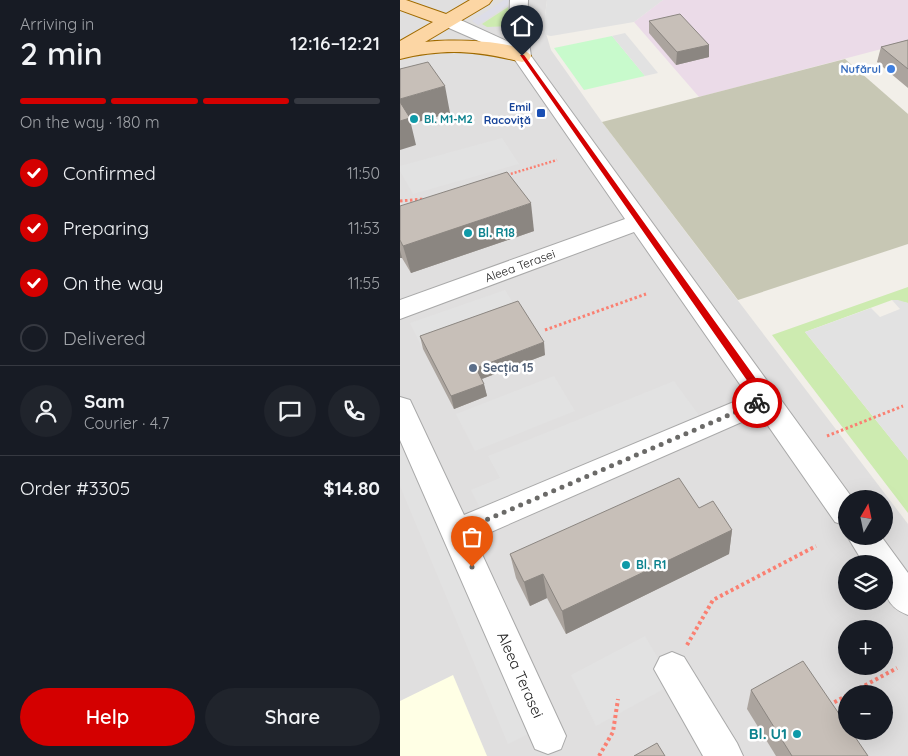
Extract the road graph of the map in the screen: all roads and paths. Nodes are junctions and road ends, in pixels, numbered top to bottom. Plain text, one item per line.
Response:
1 (415, 0) edge
2 (483, 0) edge
3 (519, 0) edge
4 (400, 4) edge
5 (441, 19) junction
6 (400, 51) edge
7 (522, 56) junction
8 (557, 160) dead end
9 (501, 177) edge
10 (429, 198) edge
11 (400, 201) edge
12 (639, 222) junction
13 (646, 294) dead end
14 (400, 310) edge
15 (545, 330) dead end
16 (766, 400) junction
17 (903, 406) dead end
18 (400, 408) edge
19 (827, 436) dead end
20 (838, 502) edge
21 (456, 533) junction
22 (816, 546) dead end
23 (893, 579) edge
24 (908, 600) edge
25 (897, 668) dead end
26 (672, 669) joint
27 (866, 685) edge
28 (618, 699) dead end
29 (838, 700) edge
30 (825, 707) edge
31 (548, 736) dead end
32 (599, 756) edge
33 (724, 756) edge

1 - 5 main road
2 - 5 main road
3 - 7 street
4 - 5 main road
5 - 6 main road
5 - 7 street
6 - 7 main road
7 - 12 street
8 - 9 path
10 - 11 path
12 - 14 street, Aleea Terasei
12 - 16 street
13 - 15 path
16 - 20 street
16 - 21 street
17 - 19 path
18 - 21 street, Aleea Terasei
21 - 31 street, Aleea Terasei
22 - 26 path
23 - 24 street
25 - 27 path
26 - 33 street
28 - 32 path
29 - 30 path

